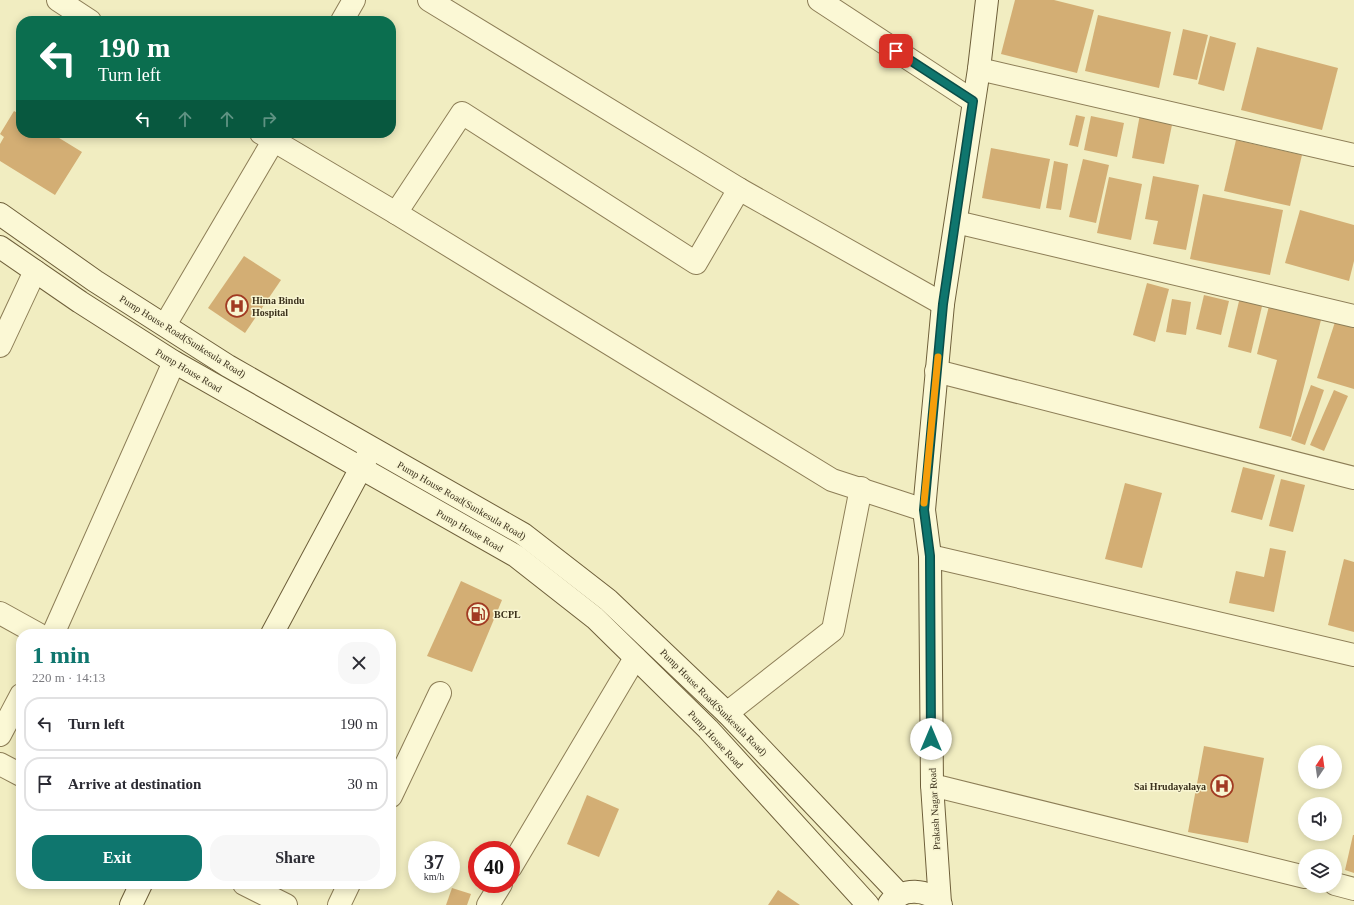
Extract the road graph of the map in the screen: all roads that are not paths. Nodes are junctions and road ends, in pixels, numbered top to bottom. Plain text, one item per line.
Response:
1 (58, 0) edge
2 (354, 0) edge
3 (429, 0) edge
4 (819, 0) edge
5 (987, 0) edge
6 (82, 16) edge
7 (345, 16) edge
8 (979, 69) junction
9 (973, 101) junction
10 (270, 138) edge
11 (274, 138) edge
12 (1354, 155) edge
13 (740, 189) junction
14 (396, 213) junction
15 (0, 214) edge
16 (956, 222) junction
17 (0, 247) edge
18 (35, 271) junction
19 (943, 304) junction
20 (1354, 316) edge
21 (165, 326) junction
22 (0, 346) edge
23 (174, 362) junction
24 (936, 371) junction
25 (372, 448) junction
26 (360, 468) junction
27 (1354, 478) edge
28 (861, 488) junction
29 (924, 510) junction
30 (930, 556) junction
31 (0, 613) edge
32 (29, 629) edge
33 (55, 629) edge
34 (275, 629) edge
35 (1354, 655) edge
36 (635, 658) junction
37 (440, 693) dead end
38 (16, 705) edge
39 (727, 713) junction
40 (0, 735) edge
41 (0, 764) edge
42 (16, 772) edge
43 (396, 785) edge
44 (932, 785) junction
45 (520, 851) edge
46 (1298, 875) edge
47 (1342, 886) edge
48 (139, 889) edge
49 (254, 889) edge
50 (347, 889) edge
51 (1354, 889) edge
52 (495, 893) edge
53 (894, 900) edge
54 (941, 904) edge
55 (131, 905) edge
56 (286, 905) edge
57 (339, 905) edge
58 (488, 905) edge
59 (868, 905) edge

1 - 6 street
2 - 7 street
3 - 13 street
4 - 9 street
5 - 8 street, Prakash Nagar Road
8 - 9 street, Prakash Nagar Road
8 - 12 street
9 - 16 street, Prakash Nagar Road
10 - 21 street
11 - 14 street
13 - 14 street
13 - 19 street
14 - 28 street
15 - 21 street, Pump House Road(Sunkesula Road)
16 - 19 street, Prakash Nagar Road
16 - 20 street
17 - 18 street, Pump House Road
18 - 22 street
18 - 23 street, Pump House Road
19 - 24 street, Prakash Nagar Road
21 - 23 street
21 - 25 street, Pump House Road(Sunkesula Road)
23 - 26 street, Pump House Road
23 - 33 street
24 - 27 street
24 - 29 street, Prakash Nagar Road
25 - 26 street
25 - 39 street, Pump House Road(Sunkesula Road)
26 - 34 street
26 - 36 street, Pump House Road
28 - 29 street
28 - 39 street
29 - 30 street, Prakash Nagar Road
30 - 35 street
30 - 44 street, Prakash Nagar Road
31 - 32 street
36 - 45 street
36 - 59 street, Pump House Road
37 - 43 street
38 - 40 street
39 - 53 street, Pump House Road(Sunkesula Road)
41 - 42 street
44 - 46 street
44 - 54 street, Prakash Nagar Road
47 - 51 street
48 - 55 street
49 - 56 street
50 - 57 street
52 - 58 street
53 - 54 street

